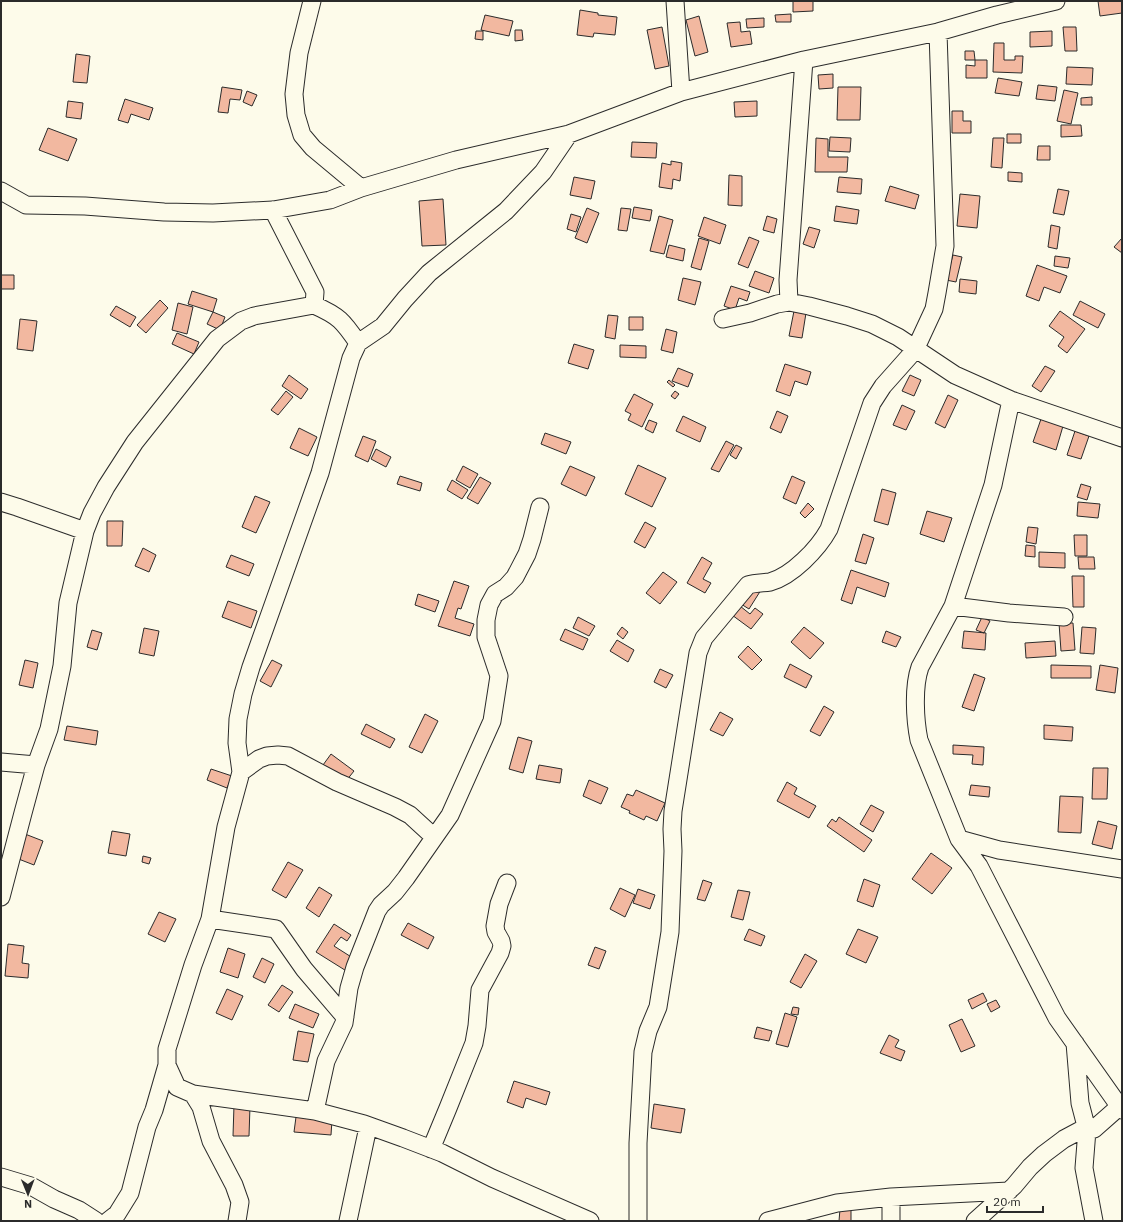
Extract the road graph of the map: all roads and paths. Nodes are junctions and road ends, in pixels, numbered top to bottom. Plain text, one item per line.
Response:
1 (312, 1) edge
2 (675, 1) edge
3 (1056, 1) edge
4 (938, 32) junction
5 (804, 60) junction
6 (682, 92) junction
7 (569, 134) junction
8 (362, 188) junction
9 (1, 191) edge
10 (273, 210) junction
11 (789, 302) junction
12 (314, 305) junction
13 (723, 319) dead end
14 (358, 343) junction
15 (916, 350) junction
16 (1011, 400) junction
17 (1122, 438) edge
18 (1, 502) edge
19 (540, 507) dead end
20 (86, 531) junction
21 (953, 606) junction
22 (1064, 617) dead end
23 (1, 762) edge
24 (36, 765) junction
25 (242, 772) junction
26 (434, 837) junction
27 (959, 839) junction
28 (1122, 869) edge
29 (507, 883) dead end
30 (1, 897) edge
31 (210, 919) junction
32 (345, 1017) junction
33 (1075, 1044) junction
34 (167, 1065) junction
35 (193, 1094) junction
36 (1121, 1108) edge
37 (315, 1111) junction
38 (364, 1124) junction
39 (1087, 1130) junction
40 (431, 1149) junction
41 (1, 1177) edge
42 (1009, 1191) junction
43 (891, 1197) junction
44 (96, 1221) edge
45 (108, 1221) edge
46 (237, 1221) edge
47 (348, 1221) edge
48 (590, 1221) edge
49 (638, 1221) edge
50 (768, 1221) edge
51 (891, 1221) edge
52 (975, 1221) edge
53 (1094, 1221) edge

1 - 8 street
2 - 6 street
3 - 4 street
4 - 5 street
4 - 15 street
5 - 6 street
5 - 11 street
6 - 7 street
7 - 8 street
7 - 14 street
8 - 10 street
9 - 10 street
10 - 12 street
11 - 13 street
11 - 15 street
12 - 14 street
12 - 20 street
14 - 25 street
15 - 16 street
15 - 49 street
16 - 17 street
16 - 21 street
18 - 20 street
19 - 26 street
20 - 24 street
21 - 22 street
21 - 27 street
23 - 24 street
24 - 30 street
25 - 26 street
25 - 31 street
26 - 32 street
27 - 28 street
27 - 33 street
29 - 40 street
31 - 32 street
31 - 34 street
32 - 37 street
33 - 36 street
33 - 39 street
34 - 35 street
34 - 45 street
35 - 37 street
35 - 46 street
36 - 39 street
37 - 38 street
38 - 40 street
38 - 47 street
39 - 42 street
39 - 53 street
40 - 48 street
41 - 44 street
42 - 43 street
42 - 52 street
43 - 50 street
43 - 51 street

